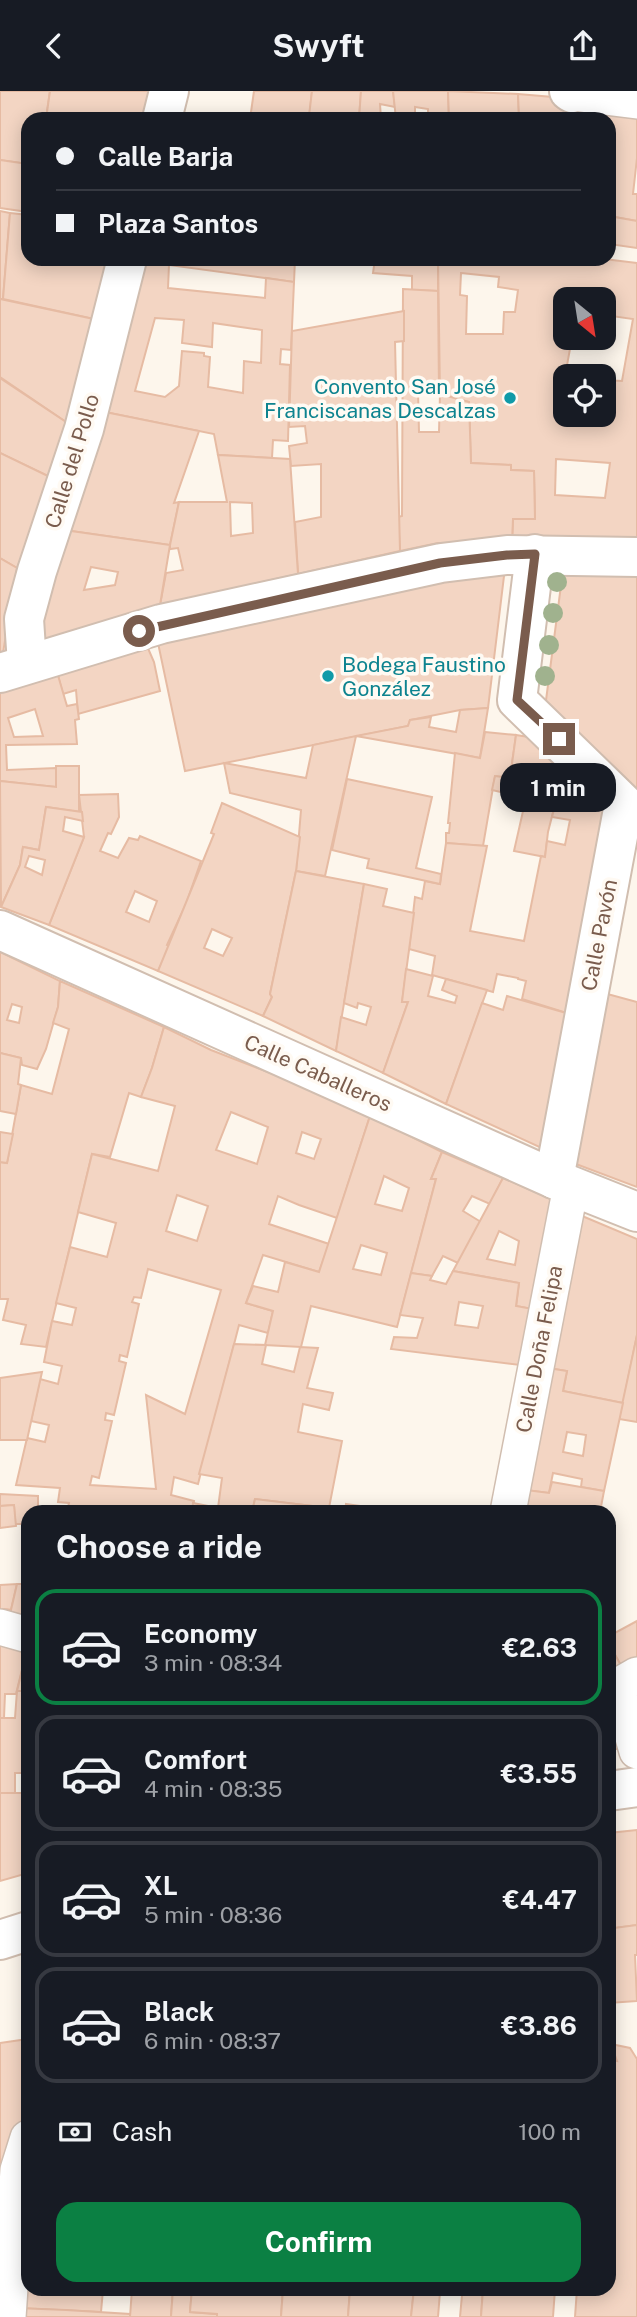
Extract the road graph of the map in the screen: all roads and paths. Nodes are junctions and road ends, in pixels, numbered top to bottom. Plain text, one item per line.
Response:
1 (169, 91) edge
2 (570, 92) edge
3 (637, 101) edge
4 (164, 112) edge
5 (125, 266) edge
6 (535, 554) junction
7 (637, 557) edge
8 (13, 669) edge
9 (0, 930) edge
10 (562, 1182) junction
11 (637, 1212) edge
12 (509, 1505) edge
13 (0, 1627) edge
14 (21, 1633) edge
15 (637, 1675) edge
16 (637, 1751) edge
17 (637, 1787) edge
18 (616, 1790) edge
19 (21, 1933) edge
20 (0, 1940) edge
21 (21, 2160) edge
22 (8, 2317) edge

1 - 4 street
2 - 3 street
5 - 8 street, Calle del Pollo
6 - 7 street
6 - 8 street
6 - 10 street, Calle Pavón
9 - 10 street, Calle Caballeros
10 - 11 street, Calle Caballeros
10 - 12 street, Calle Doña Felipa
13 - 14 street
15 - 16 street
17 - 18 street
19 - 20 street
21 - 22 street

